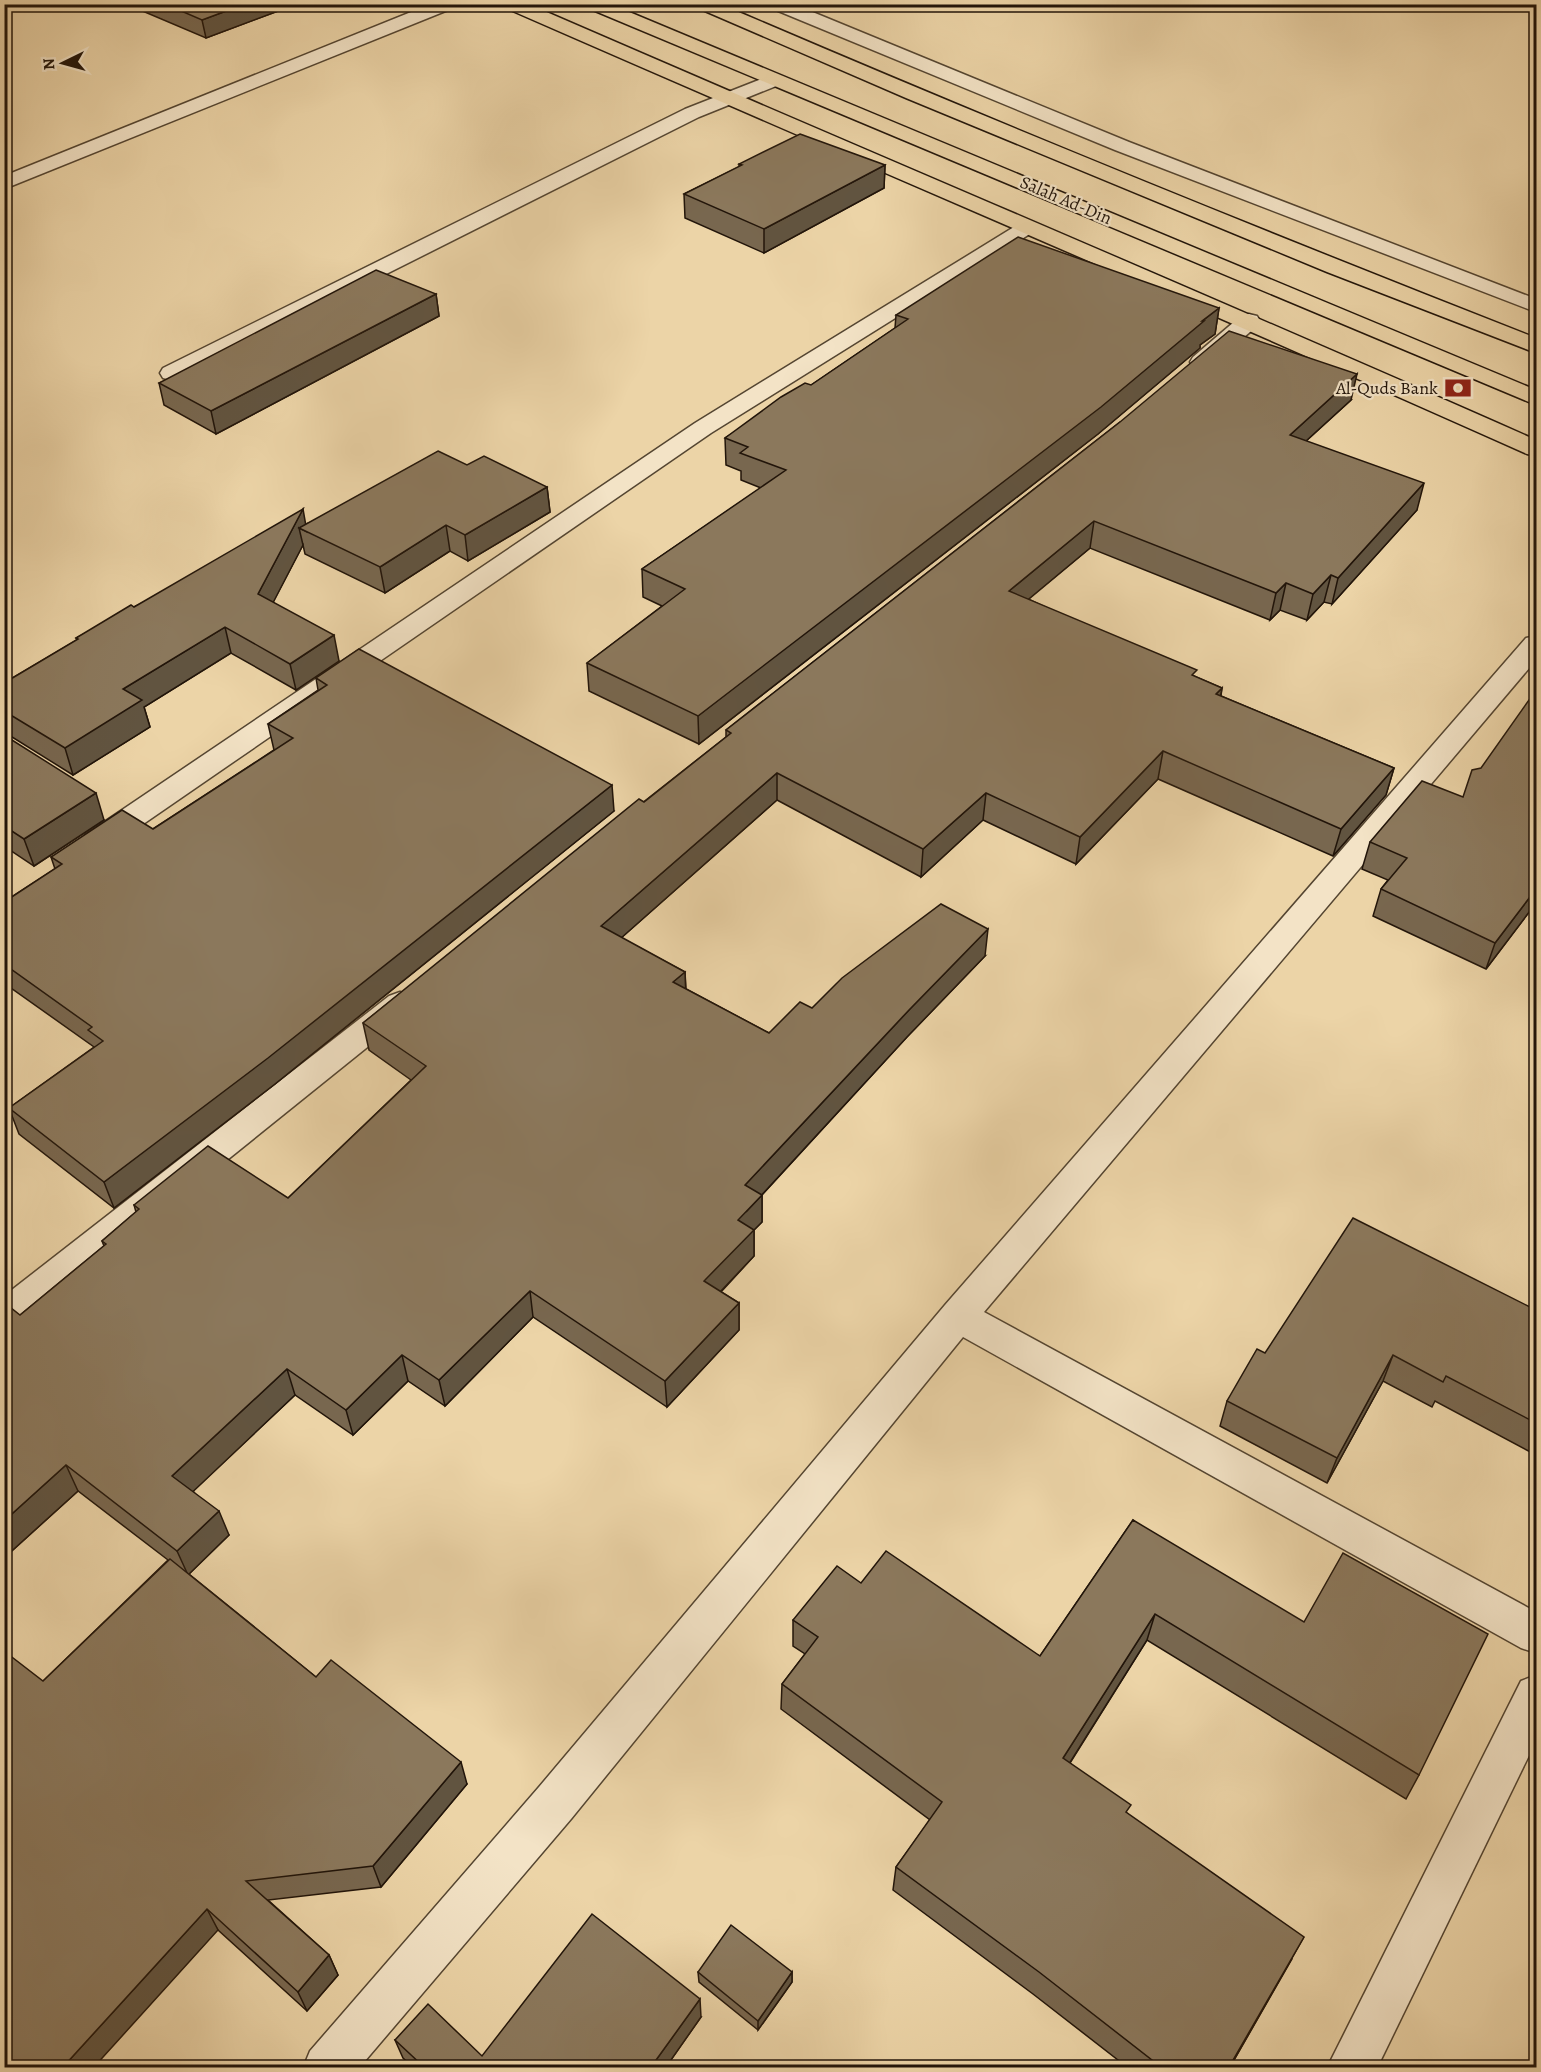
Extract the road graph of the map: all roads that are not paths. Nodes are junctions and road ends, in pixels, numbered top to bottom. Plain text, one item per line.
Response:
1 (447, 4) edge
2 (513, 4) edge
3 (594, 4) edge
4 (704, 4) edge
5 (777, 4) edge
6 (774, 80) junction
7 (989, 92) junction
8 (730, 98) junction
9 (1015, 136) junction
10 (4, 183) edge
11 (1026, 228) junction
12 (1536, 306) edge
13 (1249, 321) junction
14 (1536, 346) edge
15 (171, 373) dead end
16 (1178, 381) edge
17 (1536, 398) edge
18 (1536, 449) edge
19 (1536, 644) edge
20 (76, 855) edge
21 (425, 984) edge
22 (958, 1316) junction
23 (4, 1318) edge
24 (1536, 1634) edge
25 (1536, 1696) edge
26 (327, 2067) edge
27 (1351, 2067) edge

1 - 10 street
2 - 8 main road
3 - 6 main road, Salah Ad-Din
4 - 9 main road, Salah Ad-Din
5 - 7 street
6 - 8 street
6 - 17 main road, Salah Ad-Din
7 - 9 street
7 - 12 street
8 - 11 main road
8 - 15 street
9 - 14 main road, Salah Ad-Din
11 - 13 main road
11 - 20 street
13 - 16 street
13 - 18 main road
19 - 22 street
21 - 23 street
22 - 24 street
22 - 26 street
25 - 27 street

